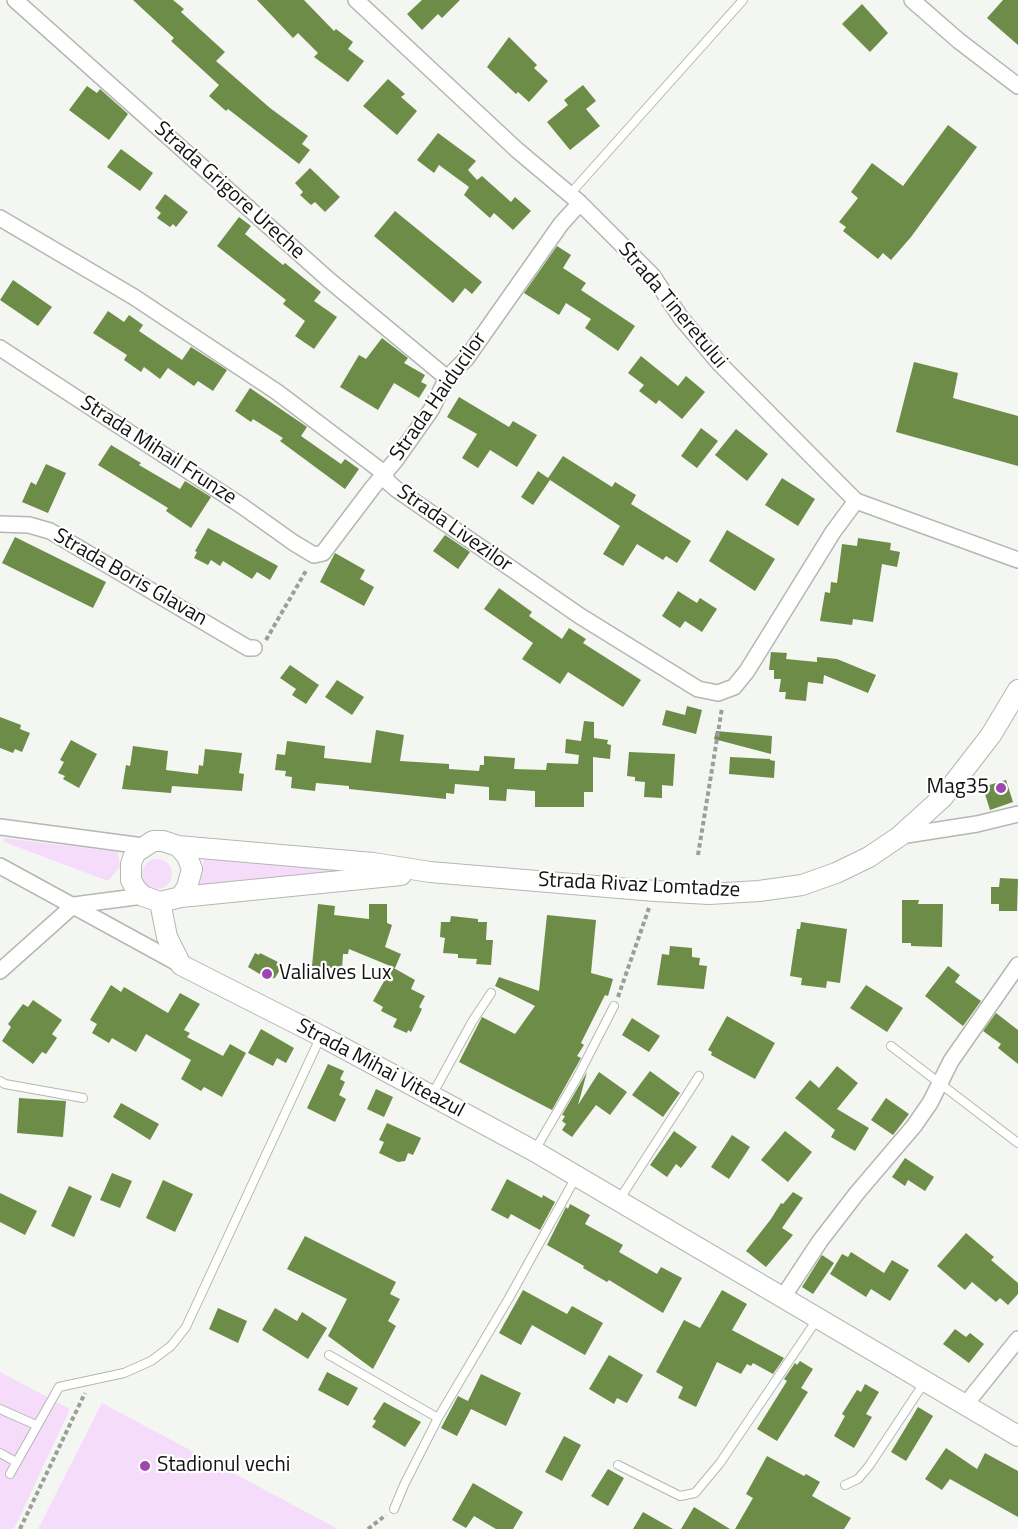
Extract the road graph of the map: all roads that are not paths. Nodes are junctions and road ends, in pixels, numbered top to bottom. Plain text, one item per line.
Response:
1 (15, 0) edge
2 (356, 0) edge
3 (743, 0) edge
4 (912, 0) edge
5 (1018, 86) edge
6 (575, 198) junction
7 (0, 218) edge
8 (0, 348) edge
9 (447, 378) junction
10 (384, 473) junction
11 (856, 501) junction
12 (0, 524) edge
13 (314, 555) joint
14 (1018, 560) edge
15 (254, 648) road end
16 (1018, 690) edge
17 (1018, 814) edge
18 (0, 827) edge
19 (900, 836) junction
20 (143, 846) junction
21 (178, 846) junction
22 (0, 866) edge
23 (430, 872) junction
24 (180, 897) junction
25 (151, 899) junction
26 (74, 905) junction
27 (181, 965) junction
28 (1018, 965) edge
29 (0, 971) edge
30 (491, 993) dead end
31 (614, 1006) road end
32 (321, 1036) junction
33 (891, 1046) dead end
34 (699, 1076) dead end
35 (0, 1081) edge
36 (939, 1083) junction
37 (432, 1096) junction
38 (83, 1098) dead end
39 (1018, 1143) edge
40 (534, 1151) junction
41 (576, 1176) junction
42 (619, 1200) junction
43 (783, 1297) junction
44 (818, 1318) junction
45 (1018, 1339) edge
46 (329, 1355) dead end
47 (926, 1381) junction
48 (966, 1404) junction
49 (0, 1409) edge
50 (438, 1418) junction
51 (36, 1425) junction
52 (1018, 1436) edge
53 (0, 1454) edge
54 (16, 1462) junction
55 (618, 1465) dead end
56 (10, 1474) dead end
57 (845, 1485) dead end
58 (394, 1509) road end

1 - 9 street, Strada Grigore Ureche
2 - 6 street, Strada Tineretului
3 - 6 lane
4 - 5 street
6 - 9 street, Strada Haiducilor
6 - 11 street, Strada Tineretului
7 - 10 street, Strada Livezilor
8 - 13 street, Strada Mihail Frunze
9 - 10 street, Strada Haiducilor
10 - 11 street, Strada Livezilor
10 - 13 street, Strada Haiducilor
11 - 14 street, Strada Tineretului
12 - 15 street, Strada Boris Glavan
16 - 19 street, Strada Rivaz Lomtadze
17 - 19 street
18 - 20 street
19 - 23 street, Strada Rivaz Lomtadze
20 - 21 street
20 - 25 street
21 - 23 street, Strada Rivaz Lomtadze
21 - 24 street
22 - 26 street, Strada Mihai Viteazul
23 - 24 street, Strada Rivaz Lomtadze
24 - 25 street
25 - 26 street
25 - 27 street
26 - 27 street, Strada Mihai Viteazul
26 - 29 street
27 - 32 street, Strada Mihai Viteazul
28 - 36 street
30 - 37 lane
31 - 40 lane
32 - 37 street, Strada Mihai Viteazul
32 - 51 lane
33 - 36 lane
34 - 42 lane
35 - 38 lane
36 - 39 lane
36 - 43 street
37 - 40 street, Strada Mihai Viteazul
40 - 41 street, Strada Mihai Viteazul
41 - 42 street, Strada Mihai Viteazul
41 - 50 lane
42 - 43 street, Strada Mihai Viteazul
43 - 44 street, Strada Mihai Viteazul
44 - 47 street, Strada Mihai Viteazul
44 - 55 lane
45 - 48 street
46 - 50 lane
47 - 48 street, Strada Mihai Viteazul
47 - 57 lane
48 - 52 street, Strada Mihai Viteazul
49 - 51 lane
50 - 58 lane
51 - 54 lane
53 - 54 lane
54 - 56 lane

